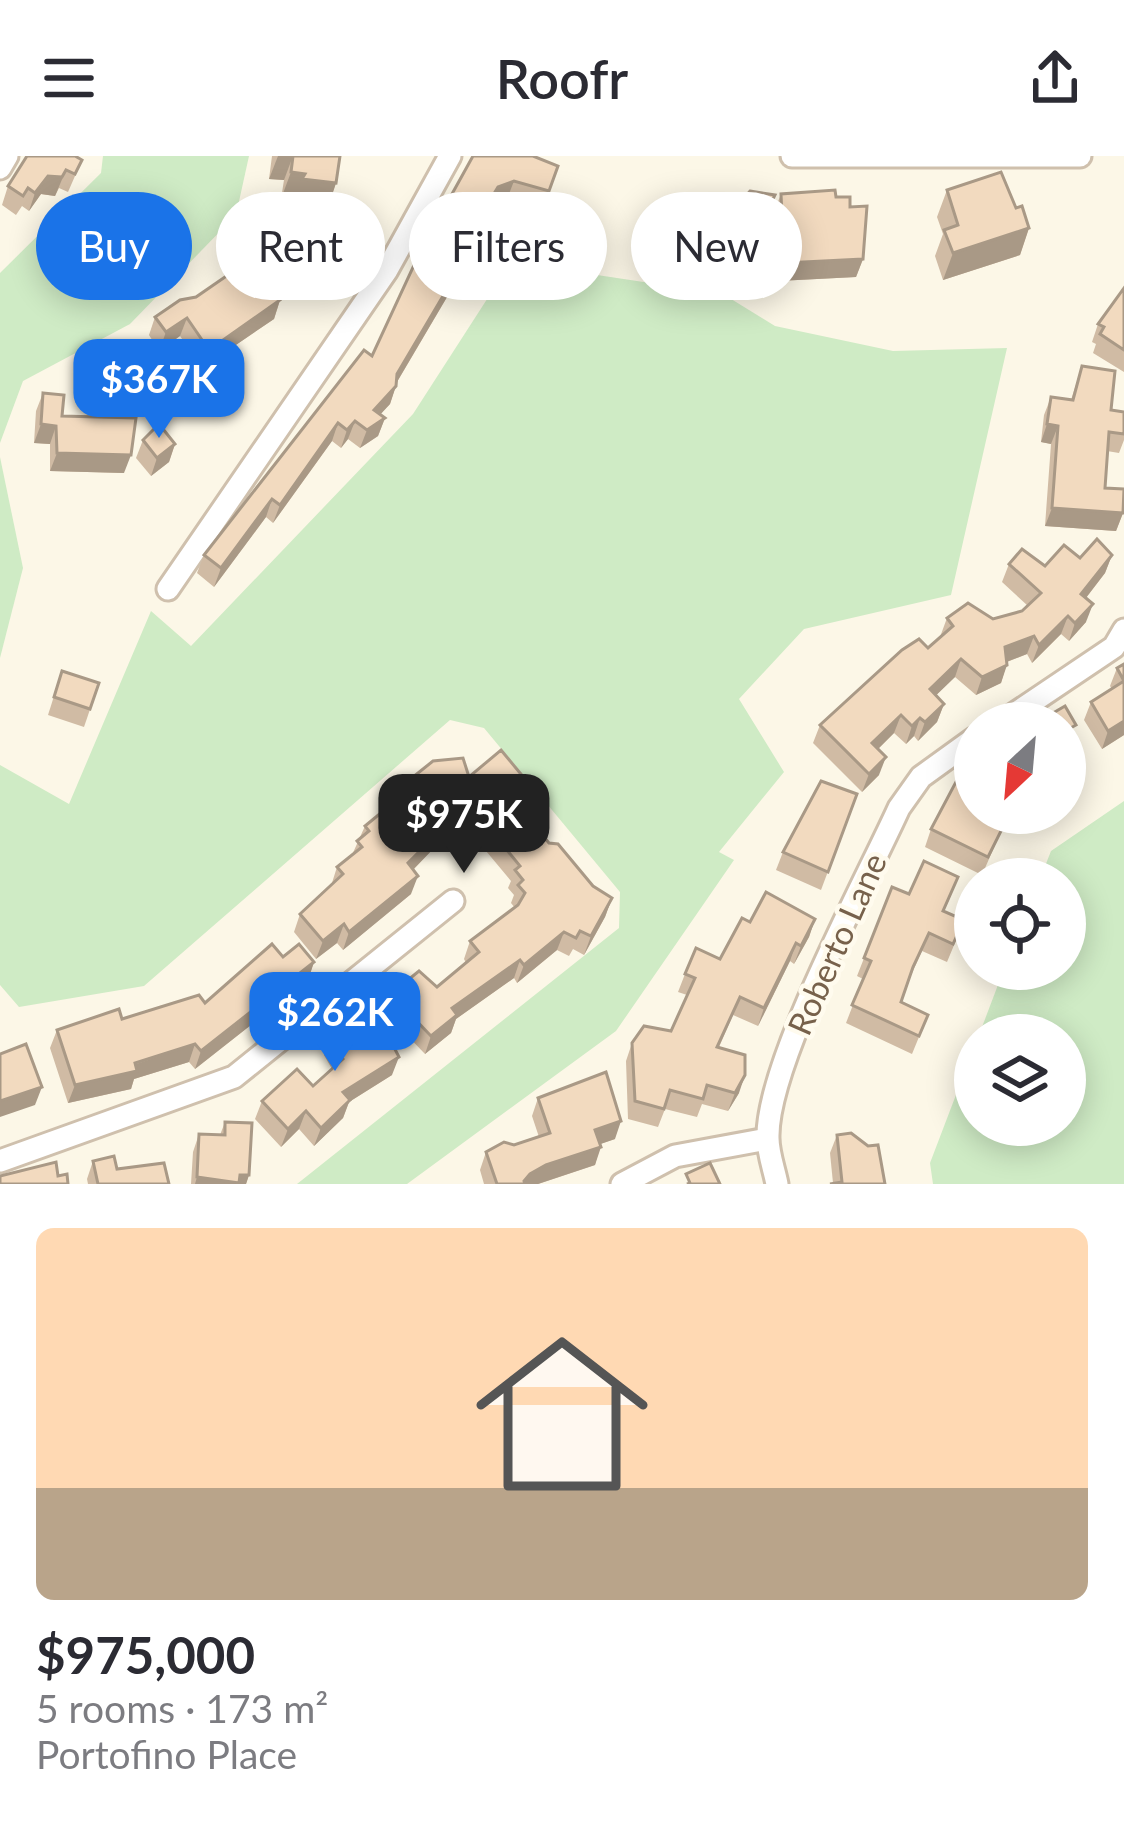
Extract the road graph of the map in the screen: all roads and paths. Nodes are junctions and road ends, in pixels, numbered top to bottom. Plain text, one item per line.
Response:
1 (8, 156) edge
2 (450, 156) edge
3 (792, 156) edge
4 (1080, 156) edge
5 (0, 168) edge
6 (168, 589) dead end
7 (1124, 630) edge
8 (1032, 702) edge
9 (954, 753) edge
10 (453, 901) dead end
11 (767, 1139) junction
12 (0, 1161) edge
13 (622, 1184) edge
14 (777, 1184) edge

1 - 5 street
2 - 6 street
3 - 4 street
7 - 8 street
9 - 11 street, Roberto Lane
10 - 12 street
11 - 13 street
11 - 14 street, Roberto Lane

